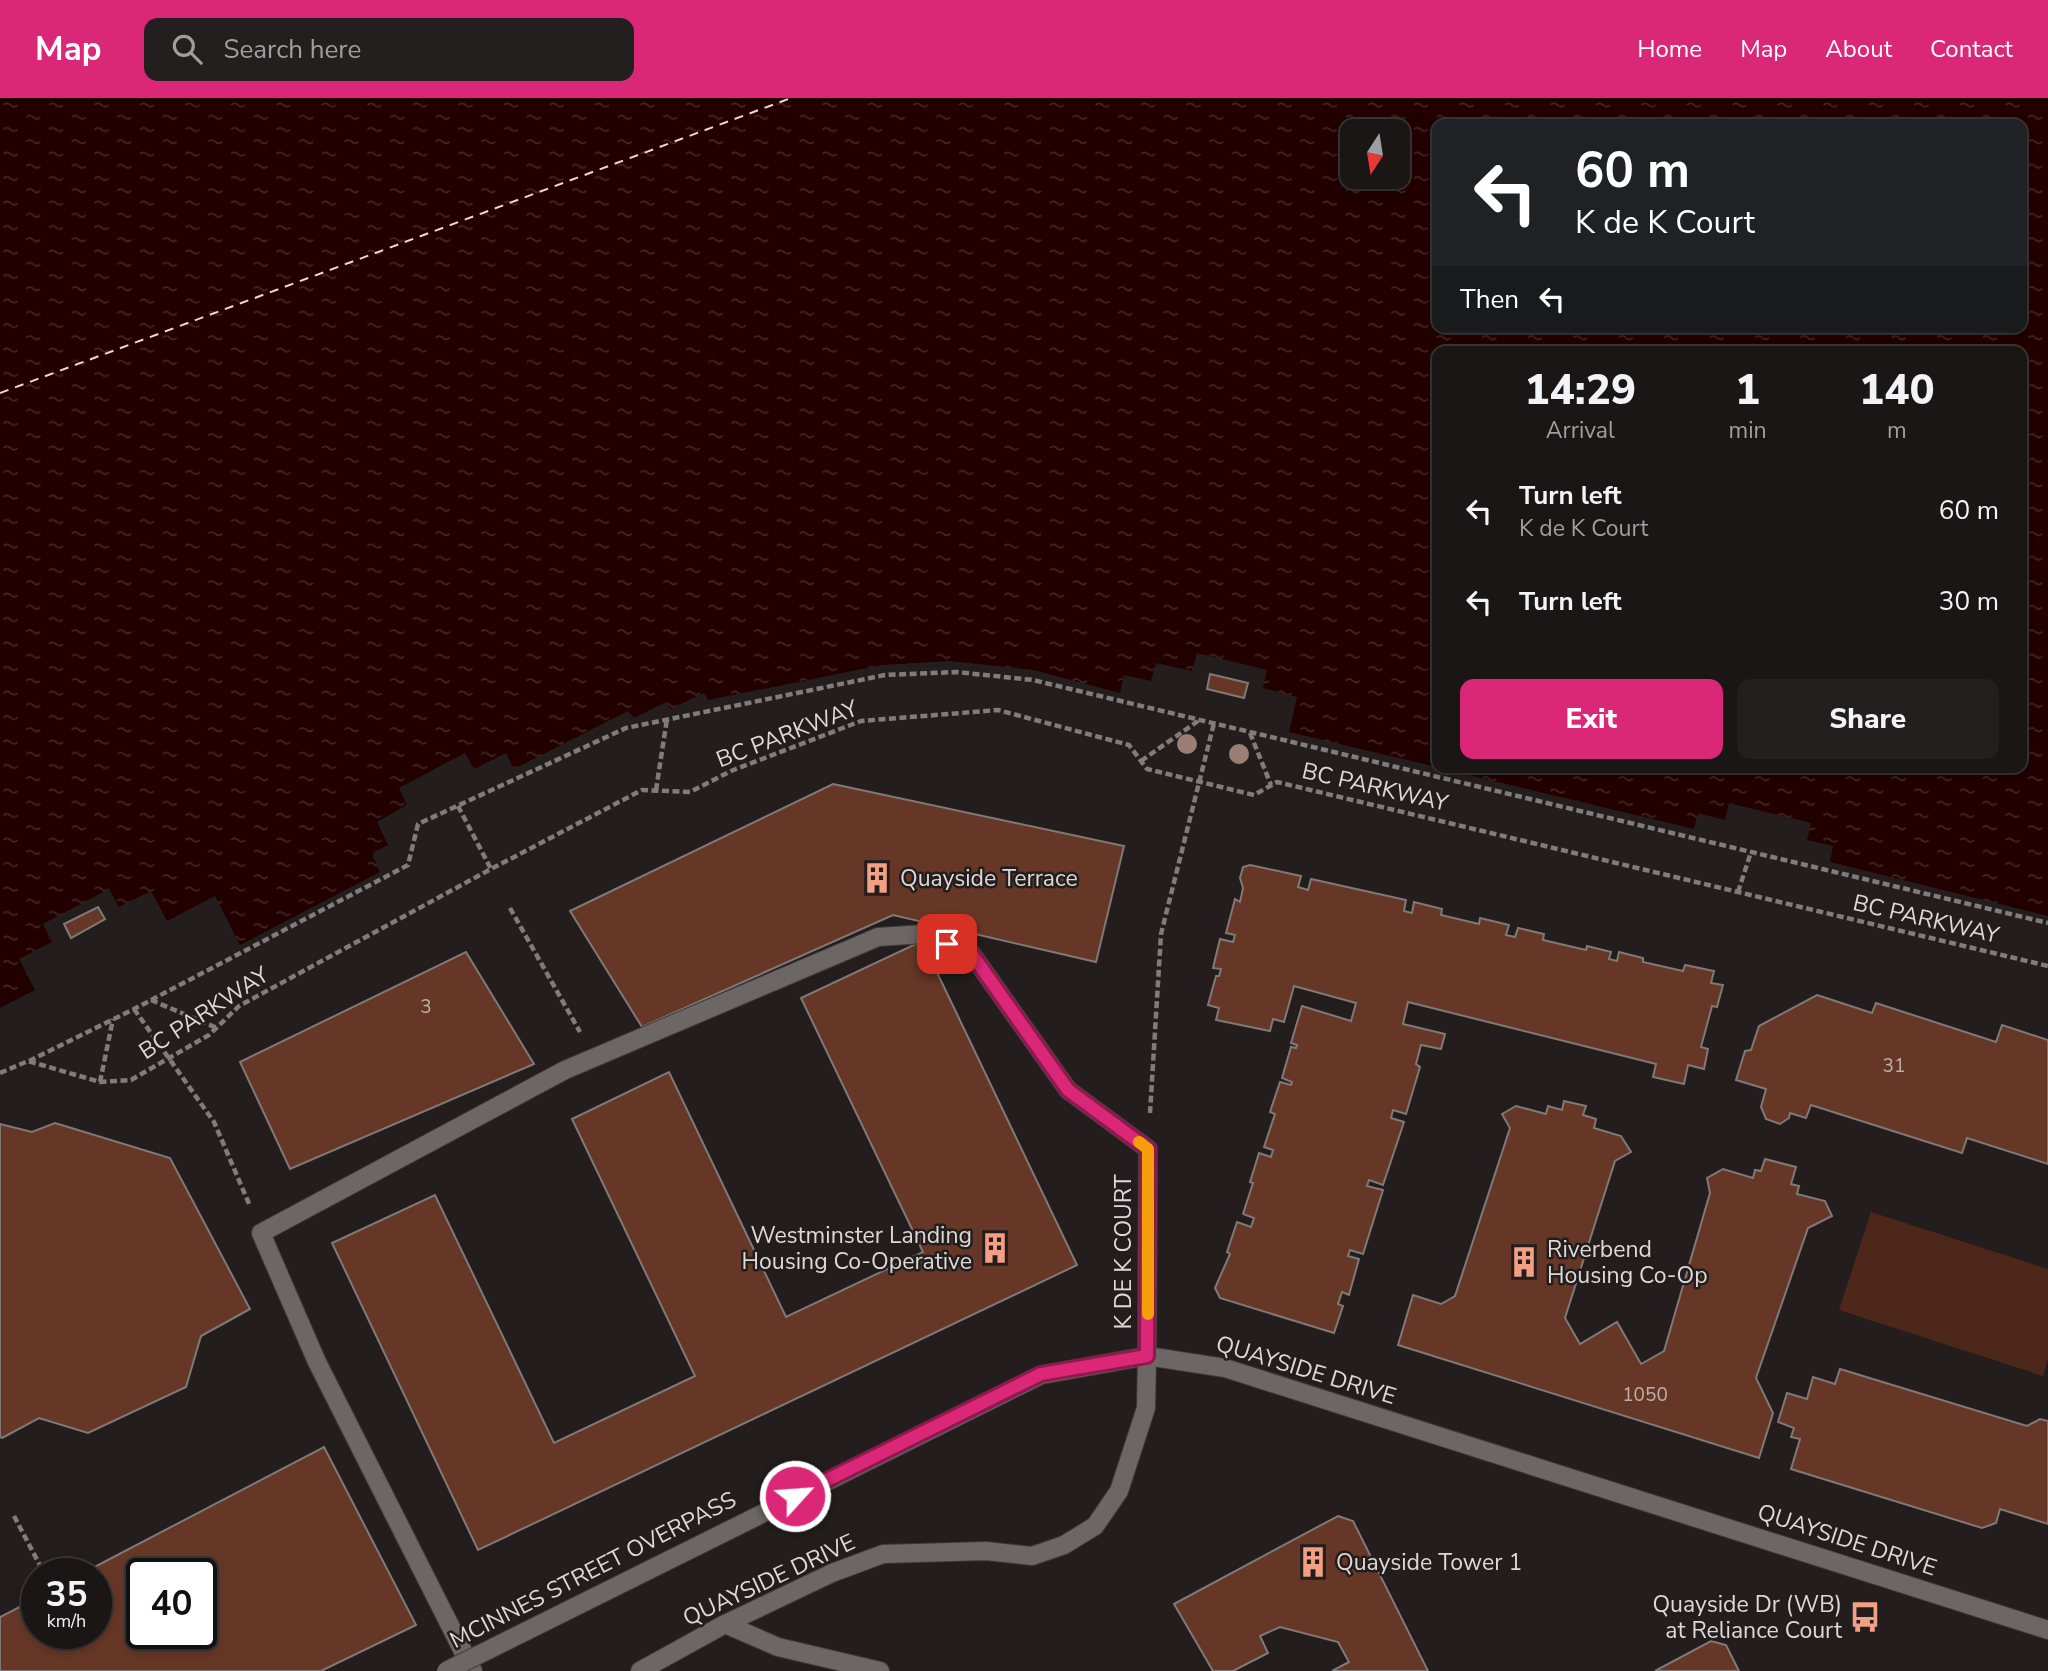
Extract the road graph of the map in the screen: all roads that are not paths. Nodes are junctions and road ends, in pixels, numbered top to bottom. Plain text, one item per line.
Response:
1 (1147, 1356) junction
2 (725, 1624) junction
3 (2048, 1630) edge
4 (446, 1671) edge
5 (473, 1671) edge
6 (640, 1671) edge
7 (880, 1671) edge

1 - 2 street, QUAYSIDE DRIVE
1 - 3 street, QUAYSIDE DRIVE
1 - 4 street, MCINNES STREET OVERPASS, bridge
1 - 5 street, K DE K COURT
2 - 6 street, QUAYSIDE DRIVE
2 - 7 street

